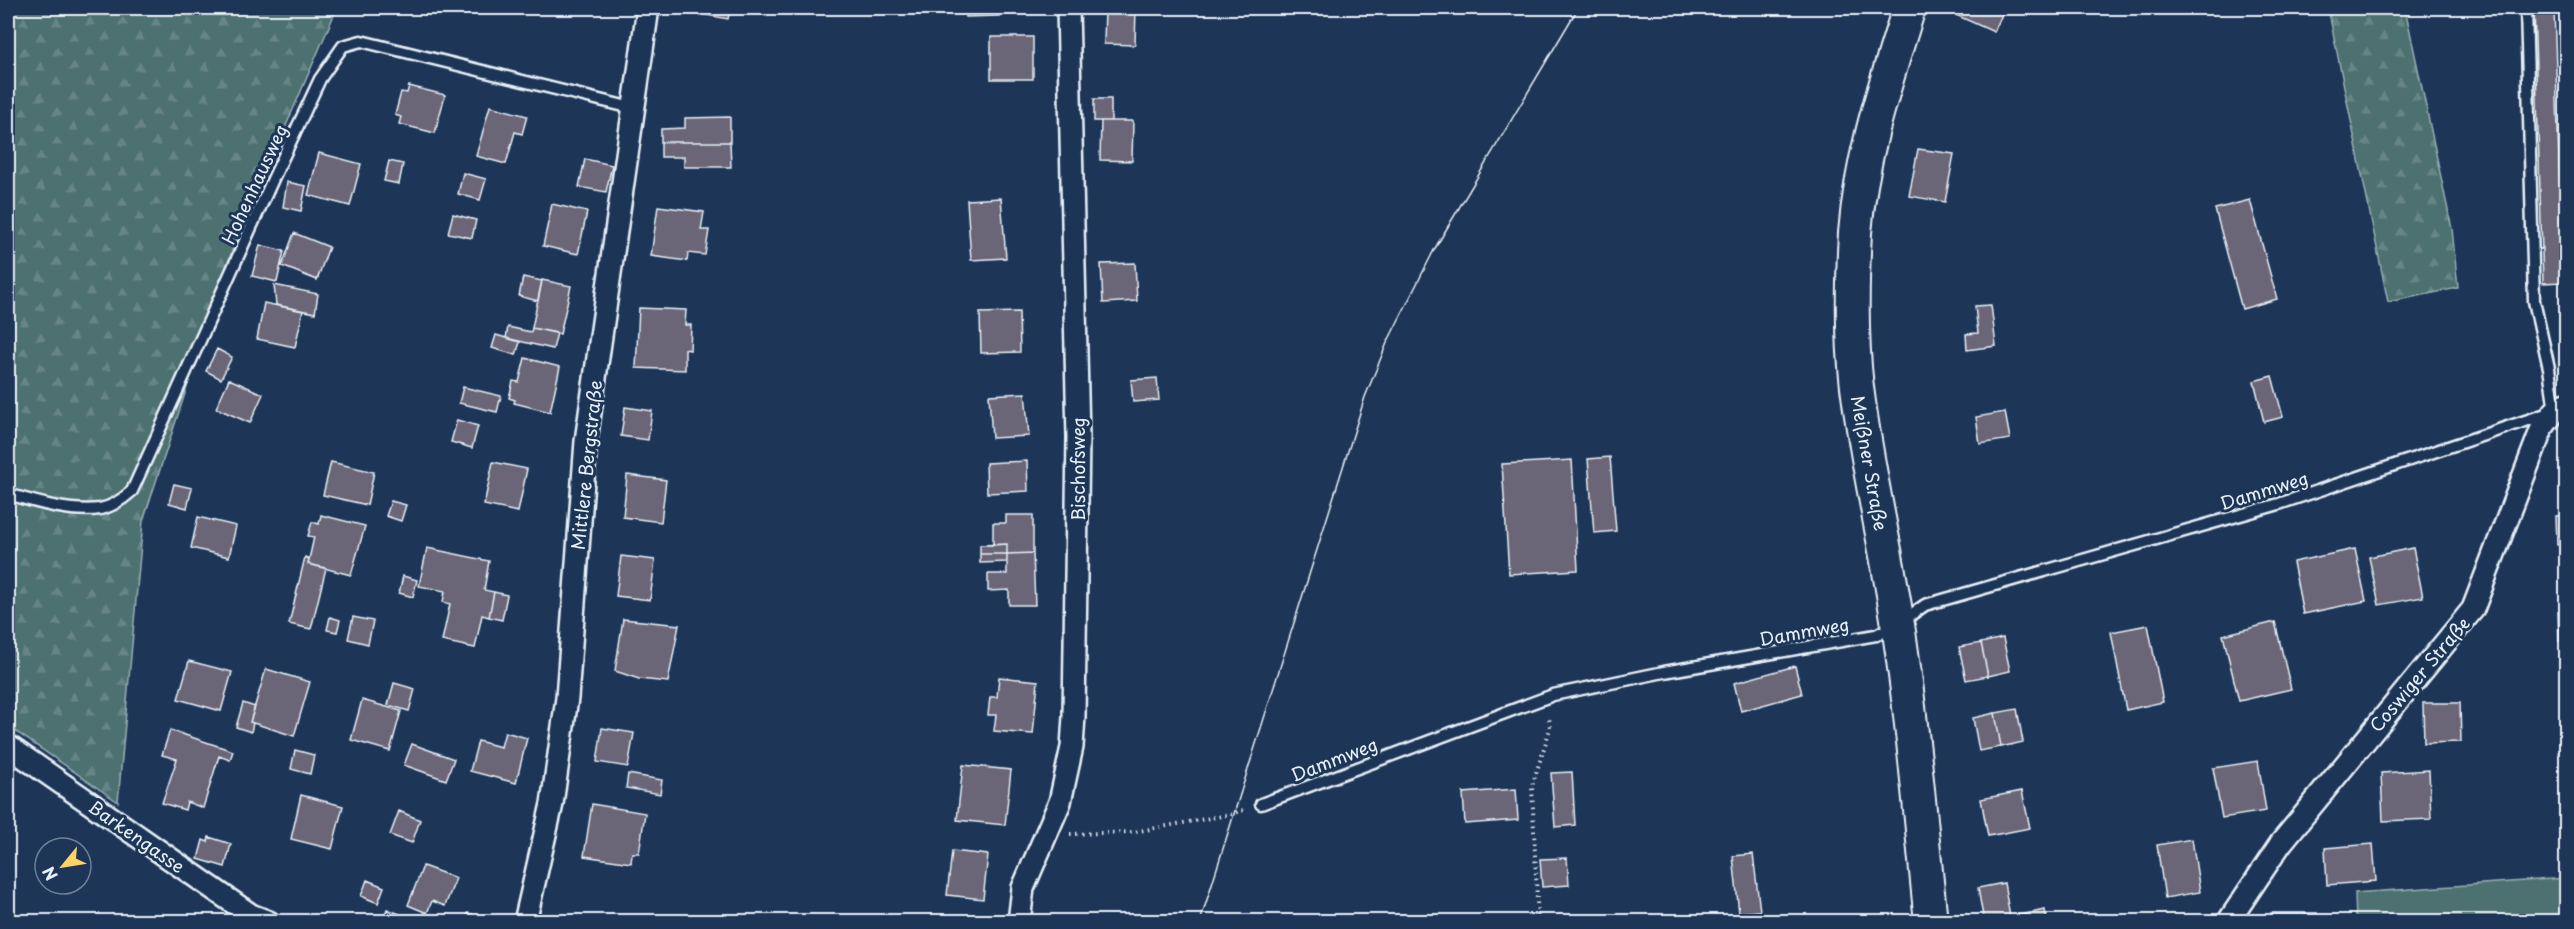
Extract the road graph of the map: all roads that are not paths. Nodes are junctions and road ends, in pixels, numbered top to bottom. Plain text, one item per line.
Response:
1 (648, 8) edge
2 (1068, 8) edge
3 (1909, 8) edge
4 (2526, 8) edge
5 (632, 108) junction
6 (2561, 408) edge
7 (8, 494) edge
8 (1898, 624) junction
9 (8, 746) edge
10 (1261, 804) road end
11 (269, 921) edge
12 (525, 921) edge
13 (1019, 921) edge
14 (1931, 921) edge
15 (2228, 921) edge

1 - 5 street, Mittlere Bergstraße
2 - 13 street, Bischofsweg
3 - 8 main road, Meißner Straße
4 - 6 lane
5 - 7 lane, Hohenhausweg
5 - 12 street, Mittlere Bergstraße
6 - 8 lane, Dammweg
6 - 15 street, Coswiger Straße
8 - 10 lane, Dammweg
8 - 14 main road, Meißner Straße
9 - 11 street, Barkengasse

